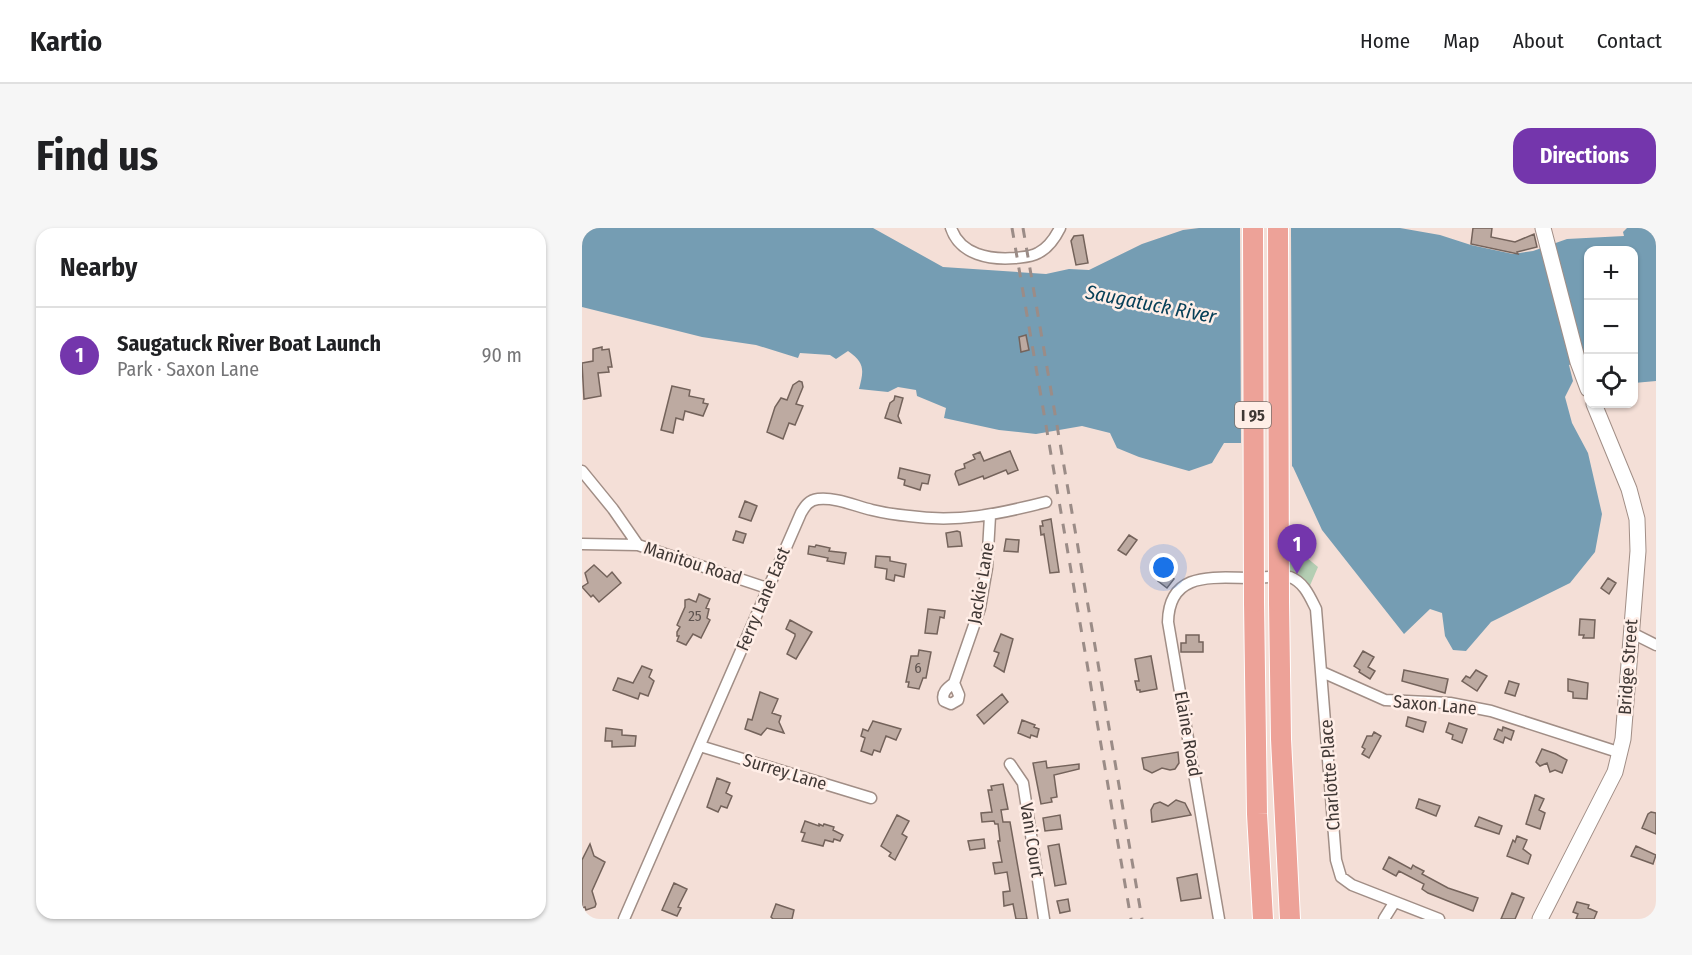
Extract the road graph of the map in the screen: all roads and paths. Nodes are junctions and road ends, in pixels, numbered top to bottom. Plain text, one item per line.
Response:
1 (951, 228) edge
2 (1060, 228) edge
3 (1253, 228) edge
4 (1278, 228) edge
5 (1544, 236) edge
6 (1584, 379) edge
7 (1596, 408) edge
8 (582, 471) edge
9 (1046, 502) dead end
10 (990, 516) junction
11 (582, 544) edge
12 (638, 545) junction
13 (767, 588) junction
14 (1630, 632) junction
15 (1656, 645) edge
16 (1322, 672) junction
17 (954, 683) dead end
18 (700, 746) junction
19 (1621, 753) junction
20 (1010, 764) dead end
21 (871, 798) dead end
22 (1394, 903) junction
23 (624, 919) edge
24 (1044, 919) edge
25 (1219, 919) edge
26 (1263, 919) edge
27 (1290, 919) edge
28 (1384, 919) edge
29 (1439, 919) edge
30 (1540, 919) edge

1 - 2 street
3 - 26 highway, I 95, bridge
4 - 27 highway, I 95, bridge
5 - 6 main road
7 - 14 main road, Bridge Street
8 - 12 street
9 - 10 street, Ferry Lane East
10 - 13 street, Ferry Lane East
10 - 17 street, Jackie Lane
11 - 12 street, Manitou Road
12 - 13 street, Manitou Road
13 - 18 street, Ferry Lane East
14 - 15 street
14 - 19 main road, Bridge Street
16 - 19 street, Saxon Lane
16 - 22 street, Charlotte Place
16 - 25 street, Elaine Road
18 - 21 street, Surrey Lane
18 - 23 street, Ferry Lane East
19 - 30 main road, Bridge Street
20 - 24 street, Vani Court
22 - 28 street
22 - 29 street

